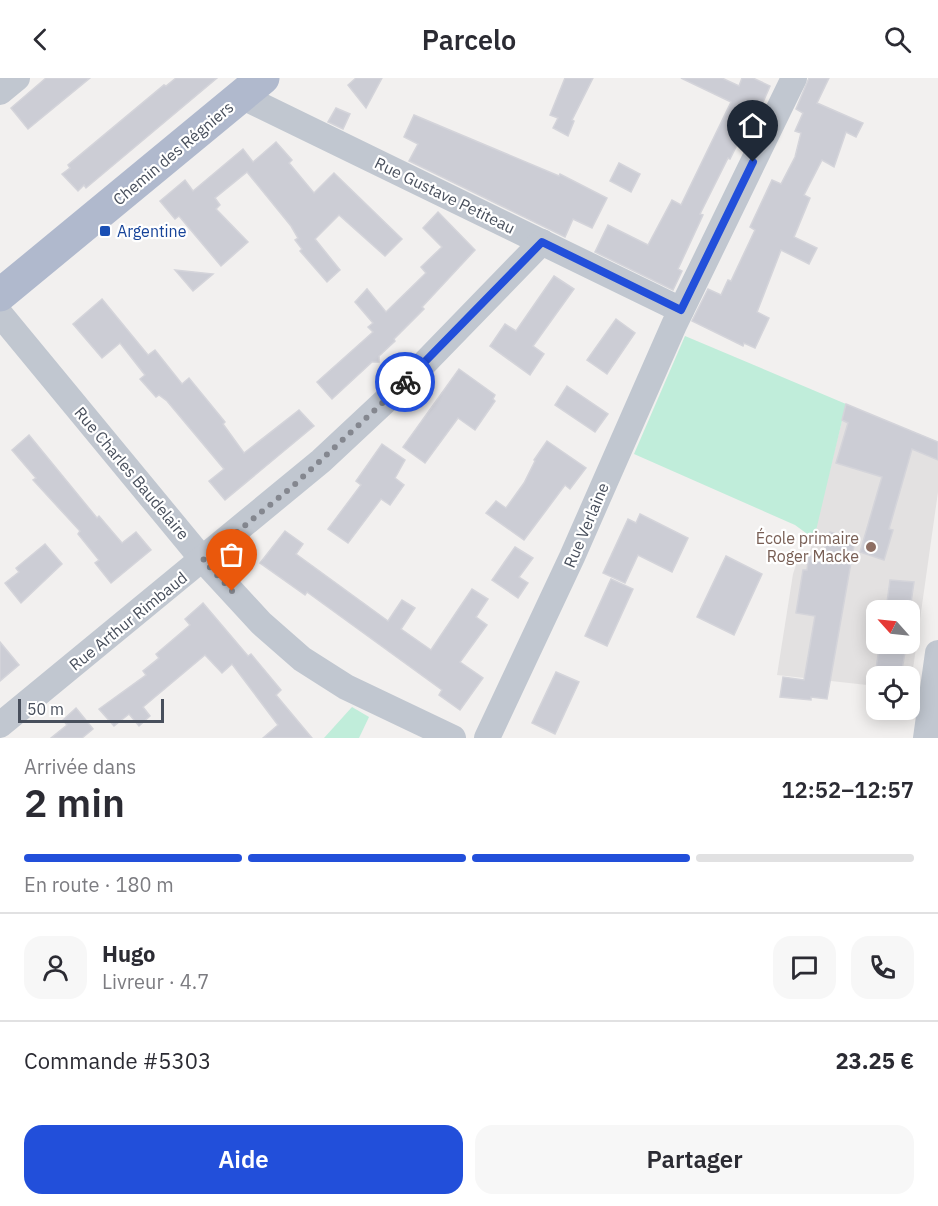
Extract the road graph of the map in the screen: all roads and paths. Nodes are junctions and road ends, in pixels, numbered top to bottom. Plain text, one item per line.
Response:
1 (17, 78) edge
2 (794, 78) edge
3 (252, 87) edge
4 (0, 92) edge
5 (542, 242) junction
6 (0, 296) edge
7 (681, 310) junction
8 (0, 314) edge
9 (203, 560) junction
10 (938, 653) edge
11 (0, 725) edge
12 (453, 738) edge
13 (487, 738) edge
14 (926, 738) edge

1 - 4 street
2 - 7 street, Rue Verlaine
3 - 5 street, Rue Gustave Petiteau
3 - 6 main road, Chemin des Régniers
5 - 7 street, Rue Gustave Petiteau
5 - 9 street, Rue Arthur Rimbaud
7 - 13 street, Rue Verlaine
8 - 9 street, Rue Charles Baudelaire
9 - 11 street, Rue Arthur Rimbaud
9 - 12 street, Rue Charles Baudelaire
10 - 14 street

